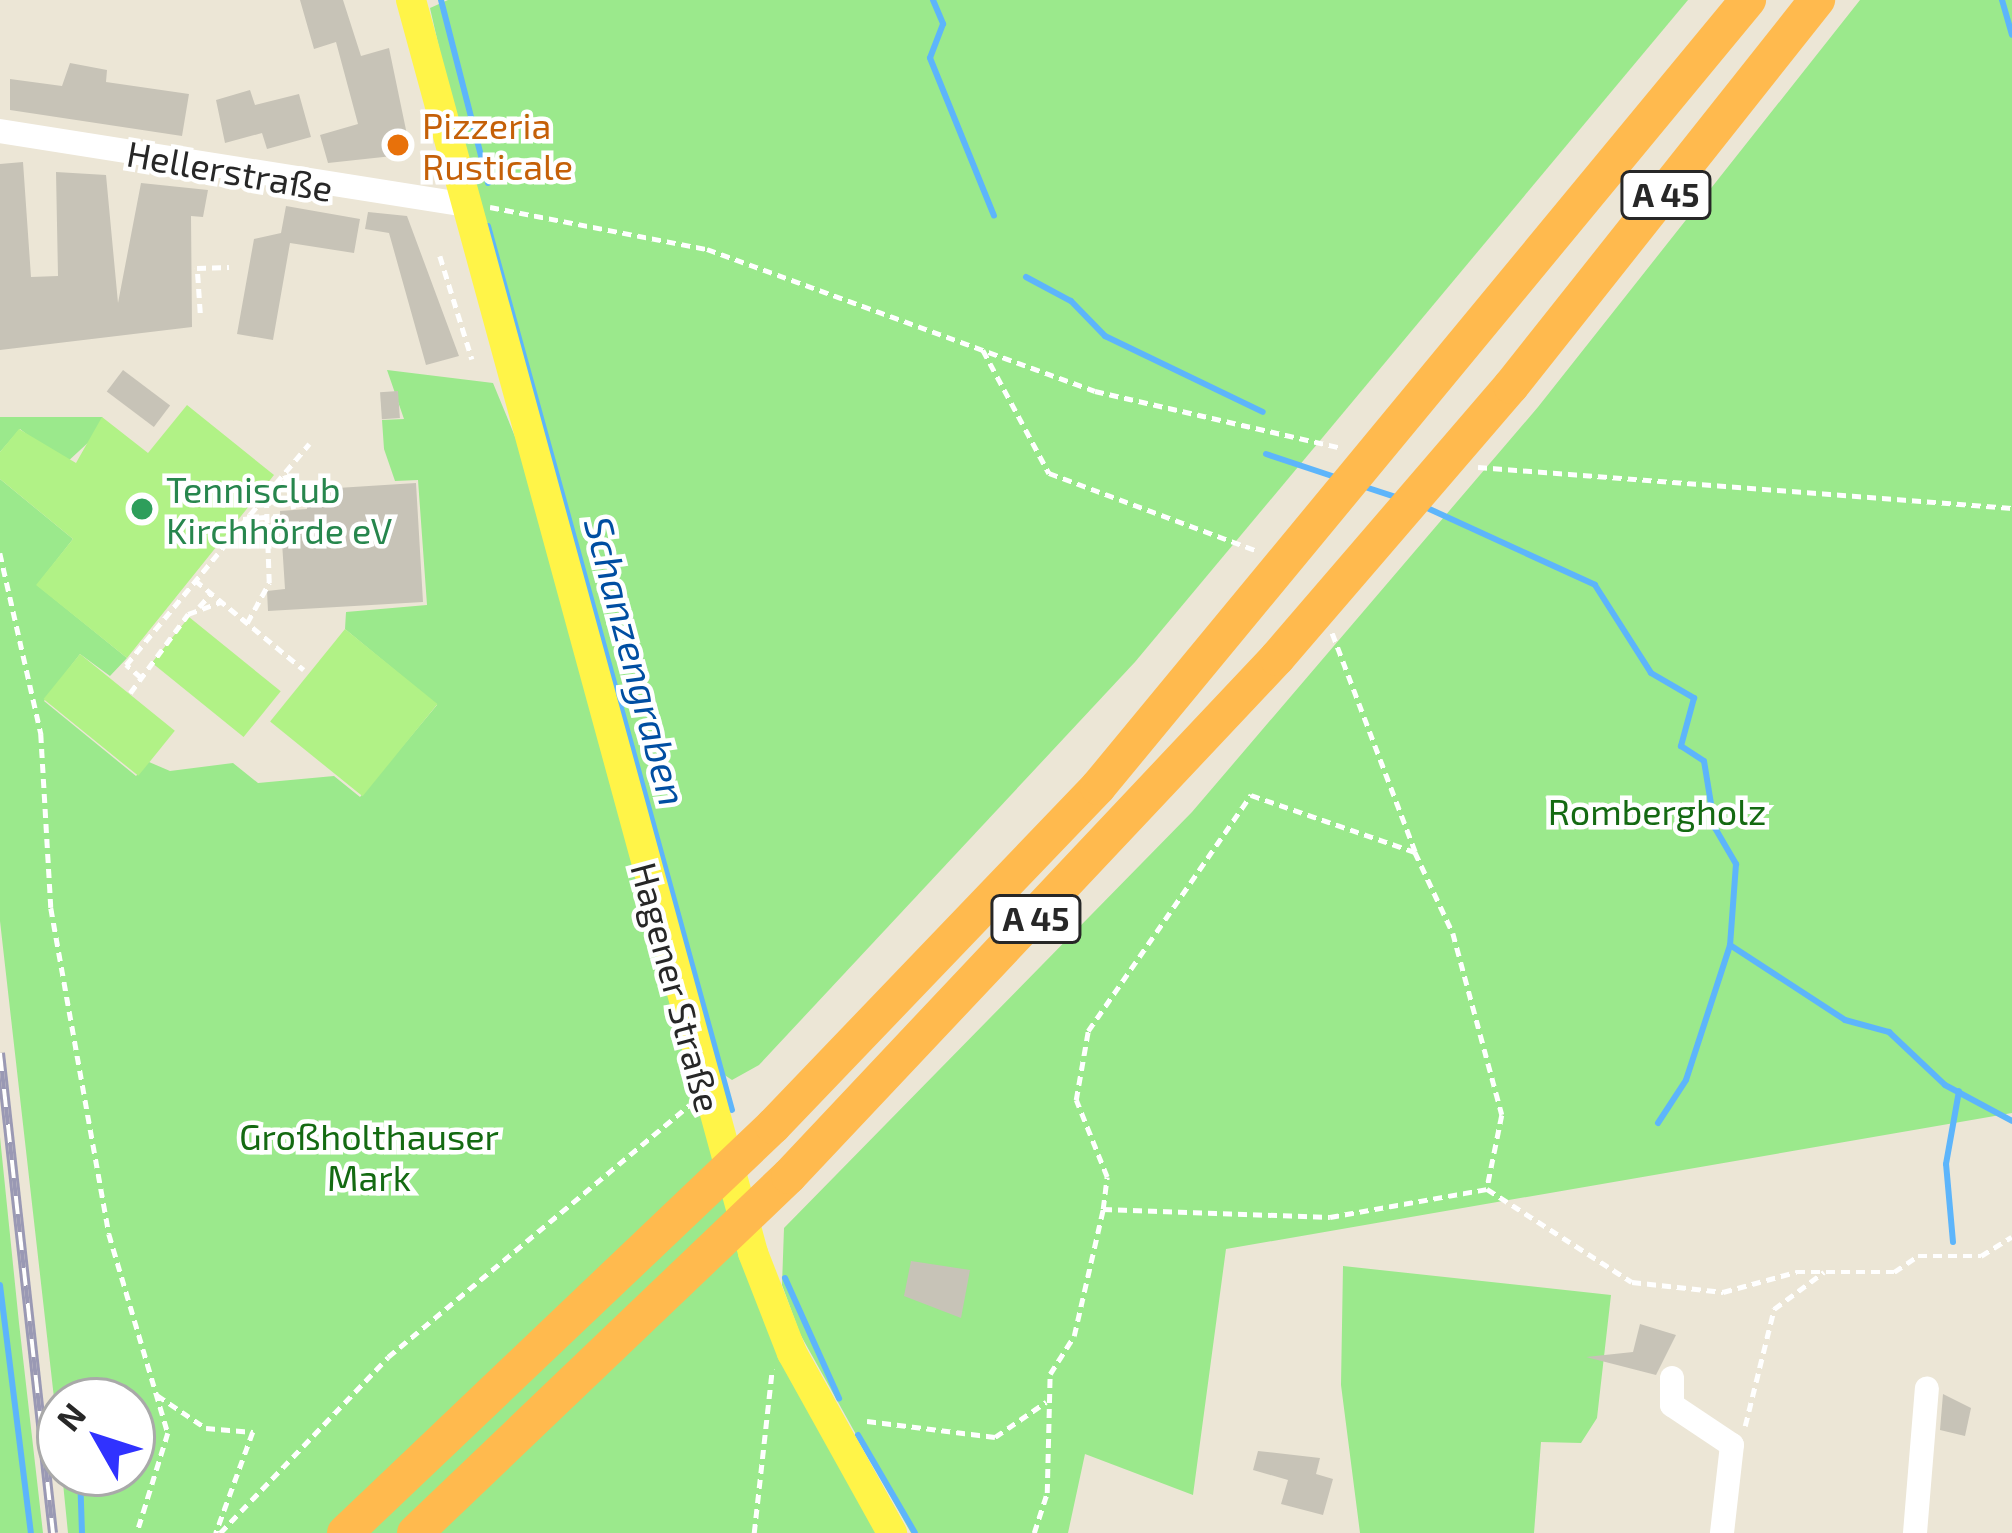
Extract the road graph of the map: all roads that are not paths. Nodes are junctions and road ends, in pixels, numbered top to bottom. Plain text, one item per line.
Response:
1 (411, 0) edge
2 (1748, 0) edge
3 (1817, 0) edge
4 (0, 131) edge
5 (461, 204) junction
6 (1672, 1378) dead end
7 (1928, 1388) dead end
8 (345, 1533) edge
9 (415, 1533) edge
10 (892, 1533) edge
11 (1722, 1533) edge
12 (1915, 1533) edge

1 - 5 main road, Hagener Straße
2 - 8 highway, A 45
3 - 9 highway, A 45
4 - 5 street, Hellerstraße
5 - 10 main road, Hagener Straße
6 - 11 street
7 - 12 street

